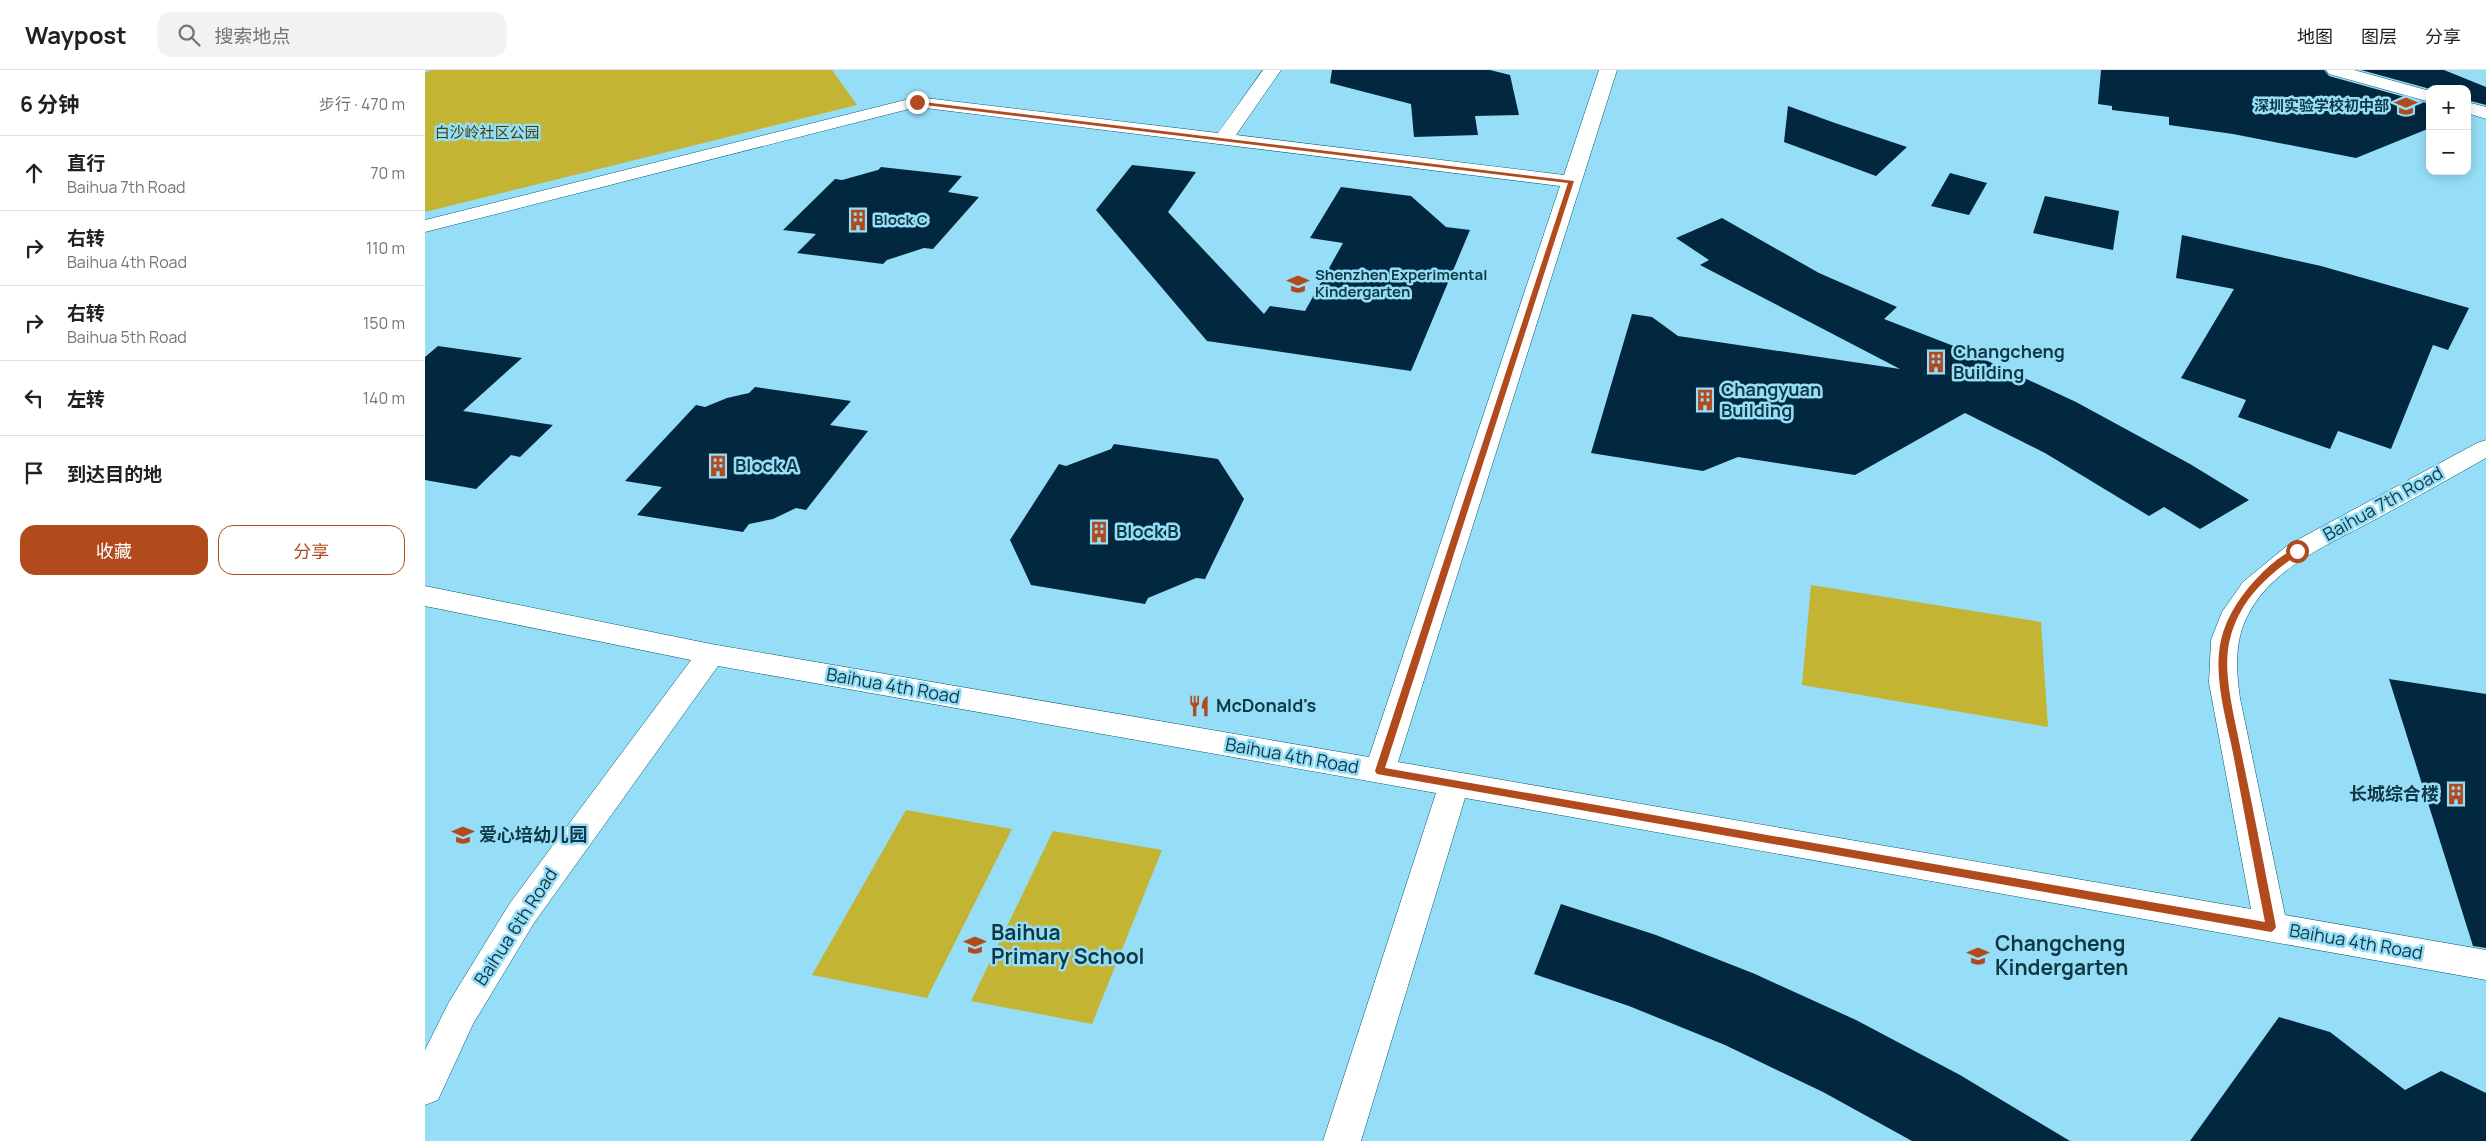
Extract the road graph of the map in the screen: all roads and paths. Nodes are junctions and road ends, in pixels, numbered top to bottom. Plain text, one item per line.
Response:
1 (1272, 70) edge
2 (1608, 70) edge
3 (2335, 70) edge
4 (2426, 96) edge
5 (2471, 108) edge
6 (2486, 113) edge
7 (1223, 140) junction
8 (1572, 182) junction
9 (425, 226) edge
10 (2486, 448) edge
11 (425, 596) edge
12 (711, 654) junction
13 (1380, 771) junction
14 (1454, 784) junction
15 (2271, 927) junction
16 (2486, 965) edge
17 (425, 1088) edge
18 (1342, 1141) edge

1 - 7 street
2 - 8 street
3 - 4 street
5 - 6 street
7 - 8 street
7 - 9 street
8 - 13 street
10 - 15 street, Baihua 7th Road
11 - 12 street, Baihua 4th Road
12 - 13 street, Baihua 4th Road
12 - 17 street, Baihua 6th Road
13 - 14 street, Baihua 4th Road
14 - 15 street, Baihua 4th Road
14 - 18 street
15 - 16 street, Baihua 4th Road

